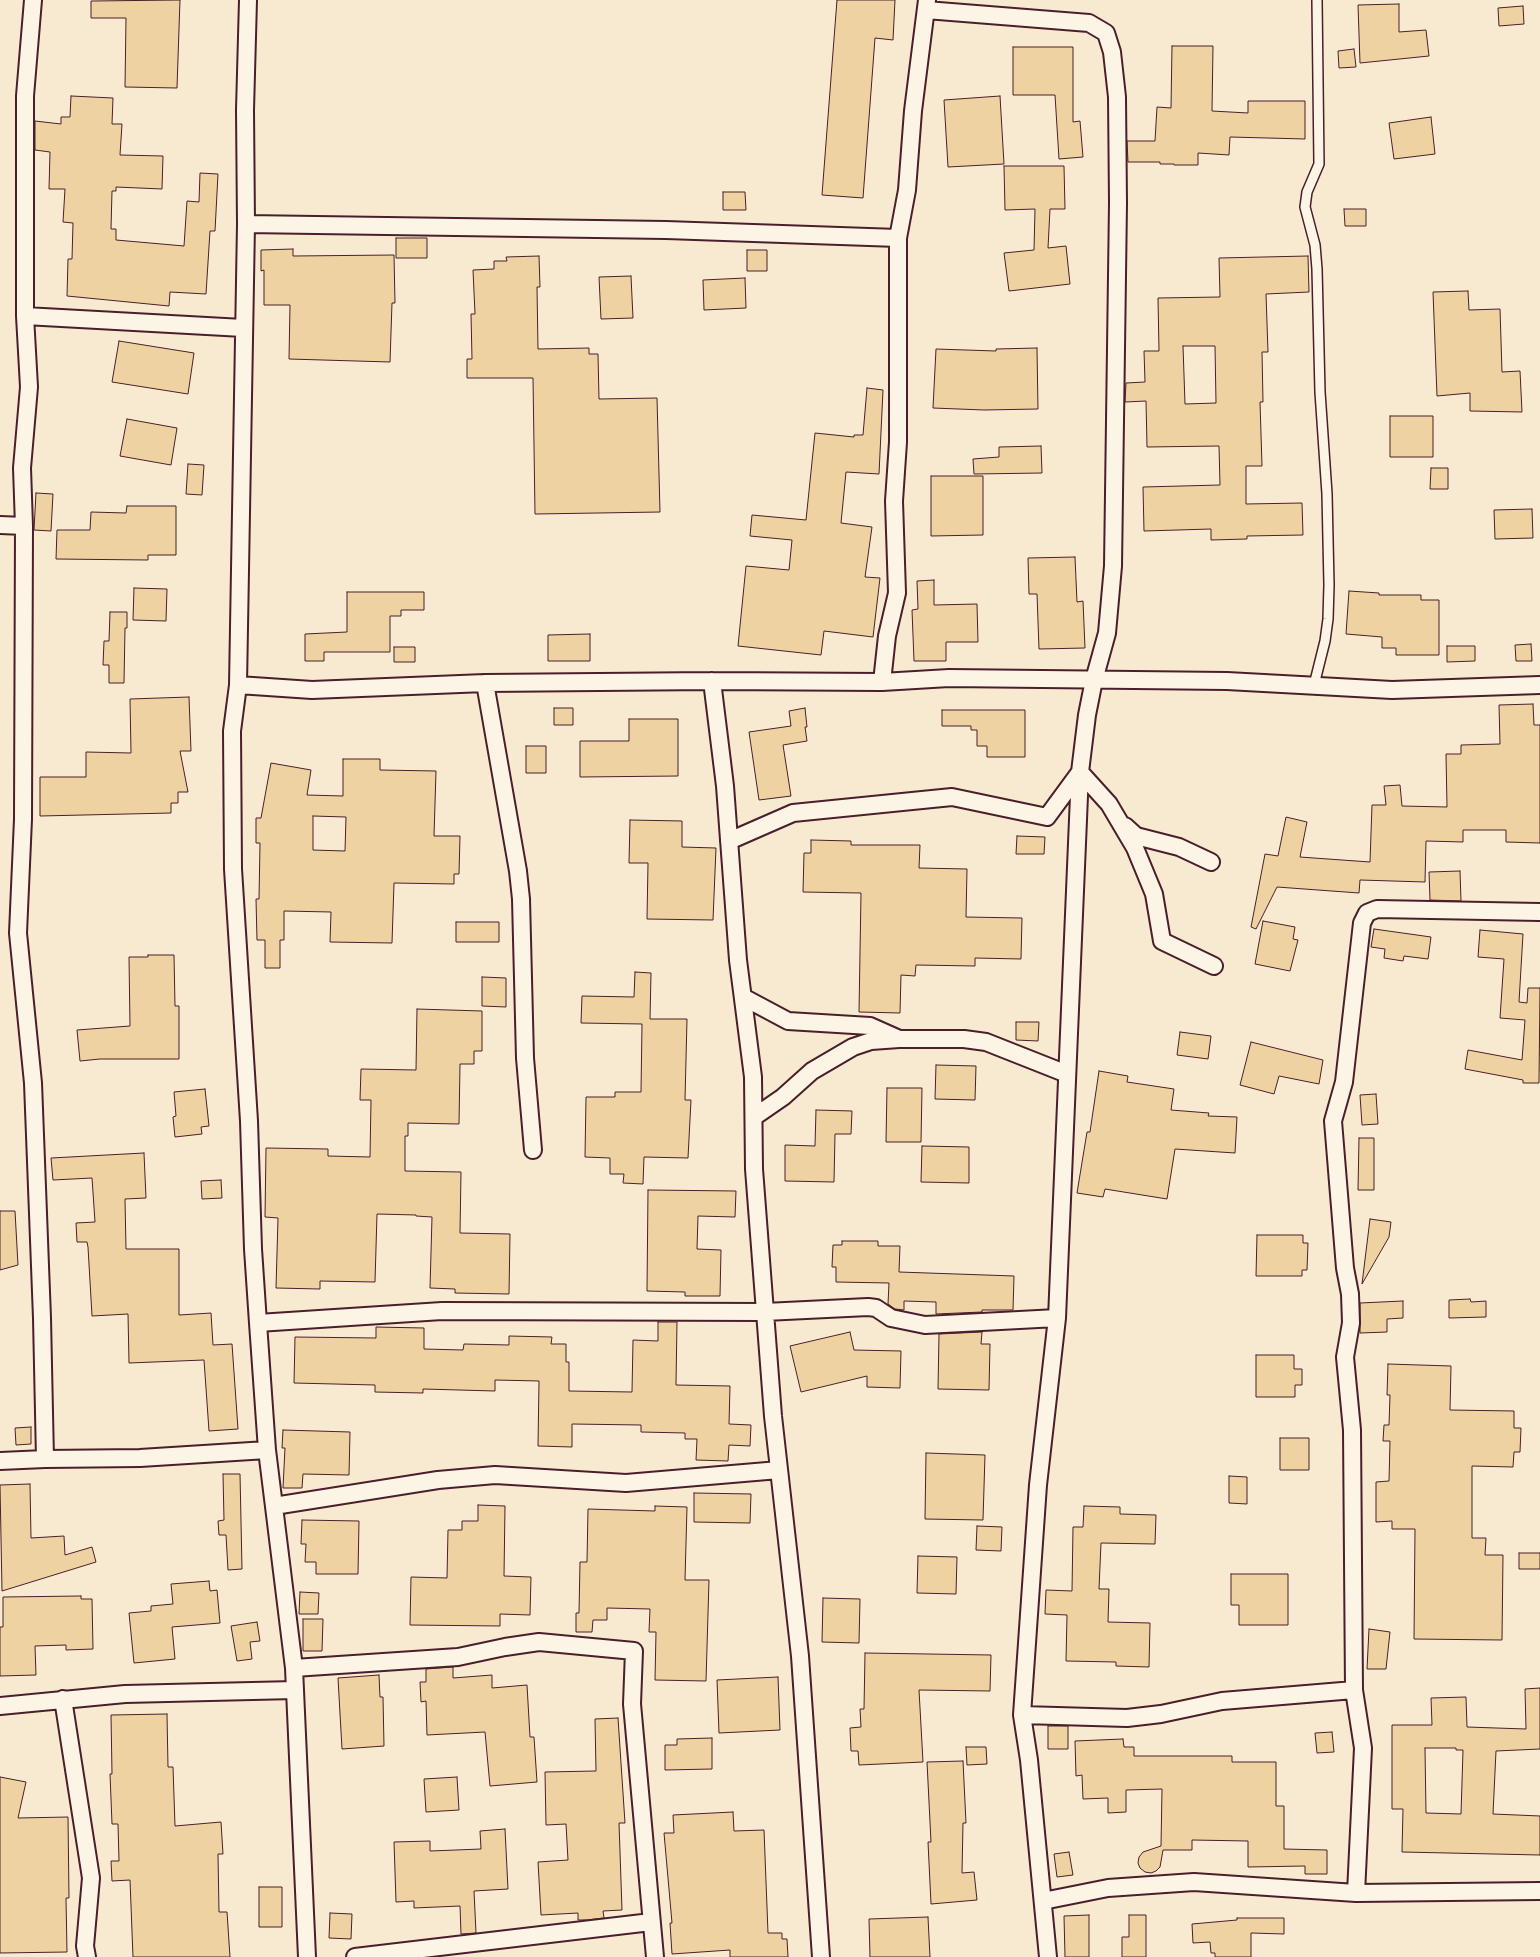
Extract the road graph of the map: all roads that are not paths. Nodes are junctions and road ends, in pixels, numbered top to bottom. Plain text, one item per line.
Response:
1 (33, 0) edge
2 (248, 0) edge
3 (1317, 0) edge
4 (926, 5) edge
5 (246, 224) junction
6 (898, 238) junction
7 (25, 316) junction
8 (243, 328) junction
9 (0, 525) edge
10 (24, 526) junction
11 (1094, 680) junction
12 (712, 681) junction
13 (882, 682) junction
14 (485, 683) junction
15 (238, 685) junction
16 (1314, 685) junction
17 (1540, 685) edge
18 (1080, 772) junction
19 (1118, 819) junction
20 (729, 841) junction
21 (1212, 862) dead end
22 (1540, 912) edge
23 (1214, 966) dead end
24 (743, 997) junction
25 (899, 1039) junction
26 (1066, 1074) junction
27 (754, 1117) junction
28 (533, 1150) dead end
29 (765, 1312) junction
30 (1057, 1318) junction
31 (258, 1323) junction
32 (267, 1450) junction
33 (45, 1459) junction
34 (0, 1461) edge
35 (779, 1470) junction
36 (274, 1506) junction
37 (294, 1668) junction
38 (294, 1690) junction
39 (1354, 1690) junction
40 (63, 1699) junction
41 (0, 1706) edge
42 (1022, 1715) junction
43 (1540, 1891) edge
44 (1356, 1894) junction
45 (1044, 1901) junction
46 (651, 1922) junction
47 (86, 1957) edge
48 (307, 1957) edge
49 (355, 1957) edge
50 (655, 1957) edge
51 (821, 1957) edge
52 (1048, 1957) edge

1 - 7 street
2 - 5 street
3 - 16 lane
4 - 6 street
4 - 11 street
5 - 6 street
5 - 8 street
6 - 13 street
7 - 8 street
7 - 10 street
8 - 15 street
9 - 10 street
10 - 33 street
11 - 13 street
11 - 16 street
11 - 18 street
12 - 13 street
12 - 14 street
12 - 20 street
14 - 15 street
14 - 28 street
15 - 31 street
16 - 17 street
18 - 19 street
18 - 20 street
18 - 26 street
19 - 21 street
19 - 23 street
20 - 24 street
22 - 39 street
24 - 25 street
24 - 27 street
25 - 26 street
25 - 27 street
26 - 30 street
27 - 29 street
29 - 30 street
29 - 31 street
29 - 35 street
30 - 42 street
31 - 32 street
32 - 33 street
32 - 36 street
33 - 34 street
35 - 36 street
35 - 51 street
36 - 37 street
37 - 38 street
37 - 46 street
38 - 40 street
38 - 48 street
39 - 42 street
39 - 44 street
40 - 41 street
40 - 47 street
42 - 45 street
43 - 44 street
44 - 45 street
45 - 52 street
46 - 49 street
46 - 50 street

